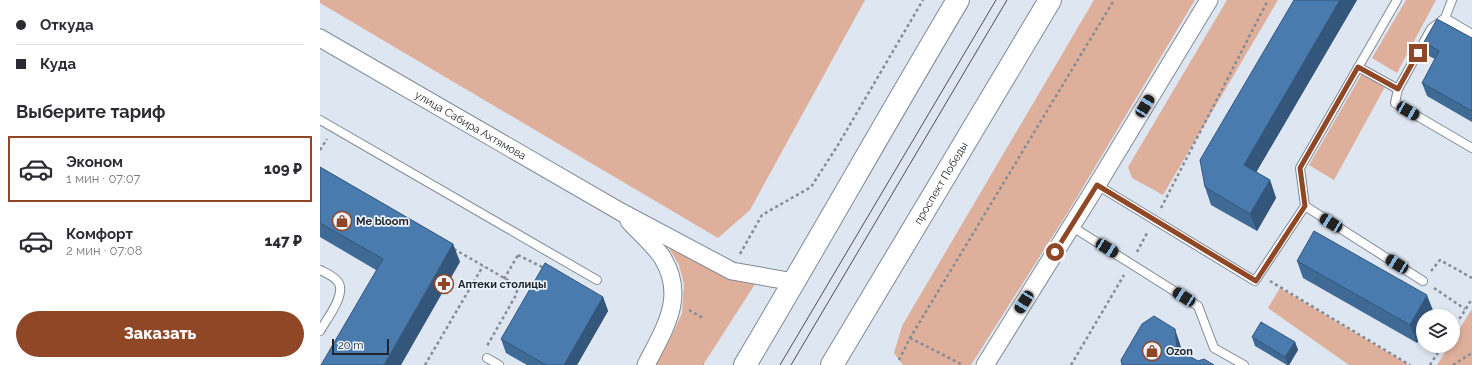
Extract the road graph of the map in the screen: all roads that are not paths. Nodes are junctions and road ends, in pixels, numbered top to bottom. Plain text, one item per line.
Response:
1 (958, 0) edge
2 (1050, 0) edge
3 (1209, 0) edge
4 (1397, 0) edge
5 (1452, 0) edge
6 (1445, 18) junction
7 (1472, 34) edge
8 (320, 38) edge
9 (1358, 67) junction
10 (1398, 89) junction
11 (320, 120) edge
12 (1472, 148) edge
13 (1097, 185) junction
14 (1305, 206) junction
15 (621, 212) junction
16 (1071, 226) junction
17 (320, 270) edge
18 (597, 280) dead end
19 (1423, 280) road end
20 (794, 282) junction
21 (320, 331) edge
22 (487, 358) dead end
23 (835, 364) edge
24 (499, 365) edge
25 (646, 365) edge
26 (745, 365) edge
27 (985, 365) edge
28 (1244, 365) edge

1 - 20 main road
2 - 23 main road, проспект Победы
3 - 13 street
4 - 9 lane
5 - 6 lane
6 - 7 lane
6 - 10 lane
8 - 15 street, улица Сабира Ахтямова
9 - 10 lane
9 - 14 lane
10 - 12 lane
11 - 18 lane
13 - 14 lane
13 - 16 street
14 - 19 lane
15 - 20 street, улица Сабира Ахтямова
15 - 25 street, улица Сабира Ахтямова
16 - 27 street
16 - 28 lane
17 - 21 lane
20 - 26 main road
22 - 24 lane

